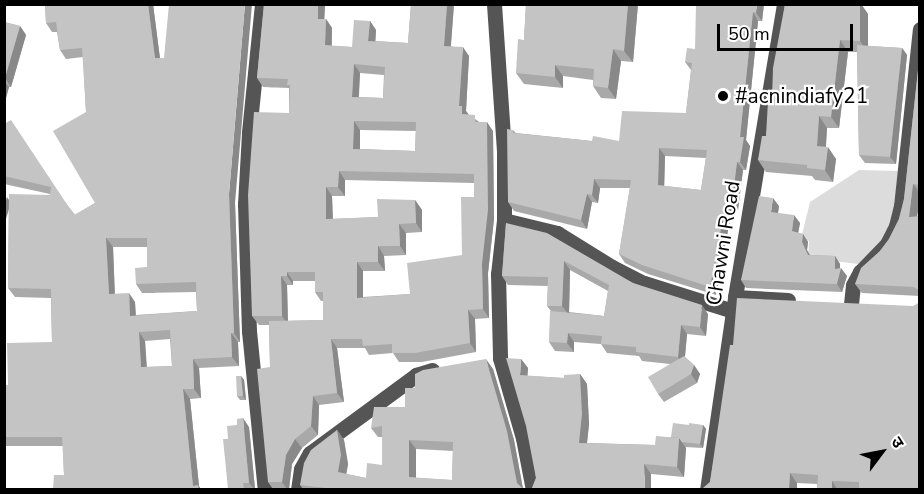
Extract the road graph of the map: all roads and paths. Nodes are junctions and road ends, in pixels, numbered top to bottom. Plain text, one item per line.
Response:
1 (262, 4) edge
2 (494, 4) edge
3 (784, 4) edge
4 (920, 29) edge
5 (504, 220) junction
6 (805, 302) edge
7 (734, 304) junction
8 (870, 304) edge
9 (500, 358) junction
10 (481, 362) edge
11 (444, 368) edge
12 (265, 489) edge
13 (298, 489) edge
14 (533, 489) edge
15 (707, 489) edge

1 - 12 street
2 - 5 street
3 - 7 street, Chawni Road
4 - 8 street
5 - 7 street
5 - 9 street
6 - 7 street
7 - 15 street, Chawni Road
9 - 10 street
9 - 14 street
11 - 13 street

